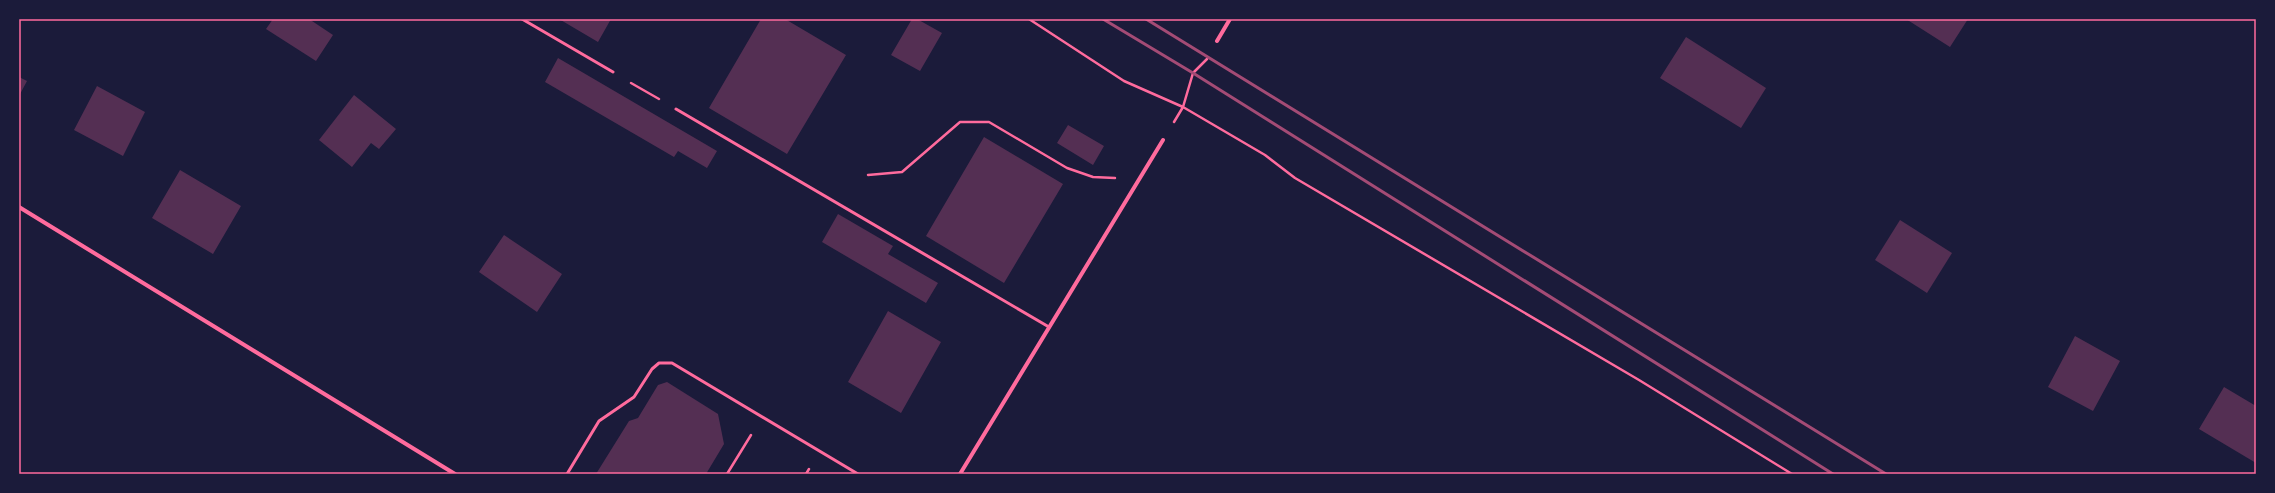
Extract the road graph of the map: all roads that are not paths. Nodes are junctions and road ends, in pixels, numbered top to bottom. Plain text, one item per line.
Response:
1 (522, 19) edge
2 (1230, 19) edge
3 (1216, 41) road end
4 (613, 72) road end
5 (676, 109) road end
6 (1163, 140) road end
7 (19, 207) edge
8 (1050, 327) junction
9 (455, 474) edge
10 (567, 474) edge
11 (858, 474) edge
12 (960, 474) edge

1 - 4 lane
2 - 3 street
5 - 8 lane
6 - 8 street
7 - 9 street
8 - 12 street
10 - 11 lane

